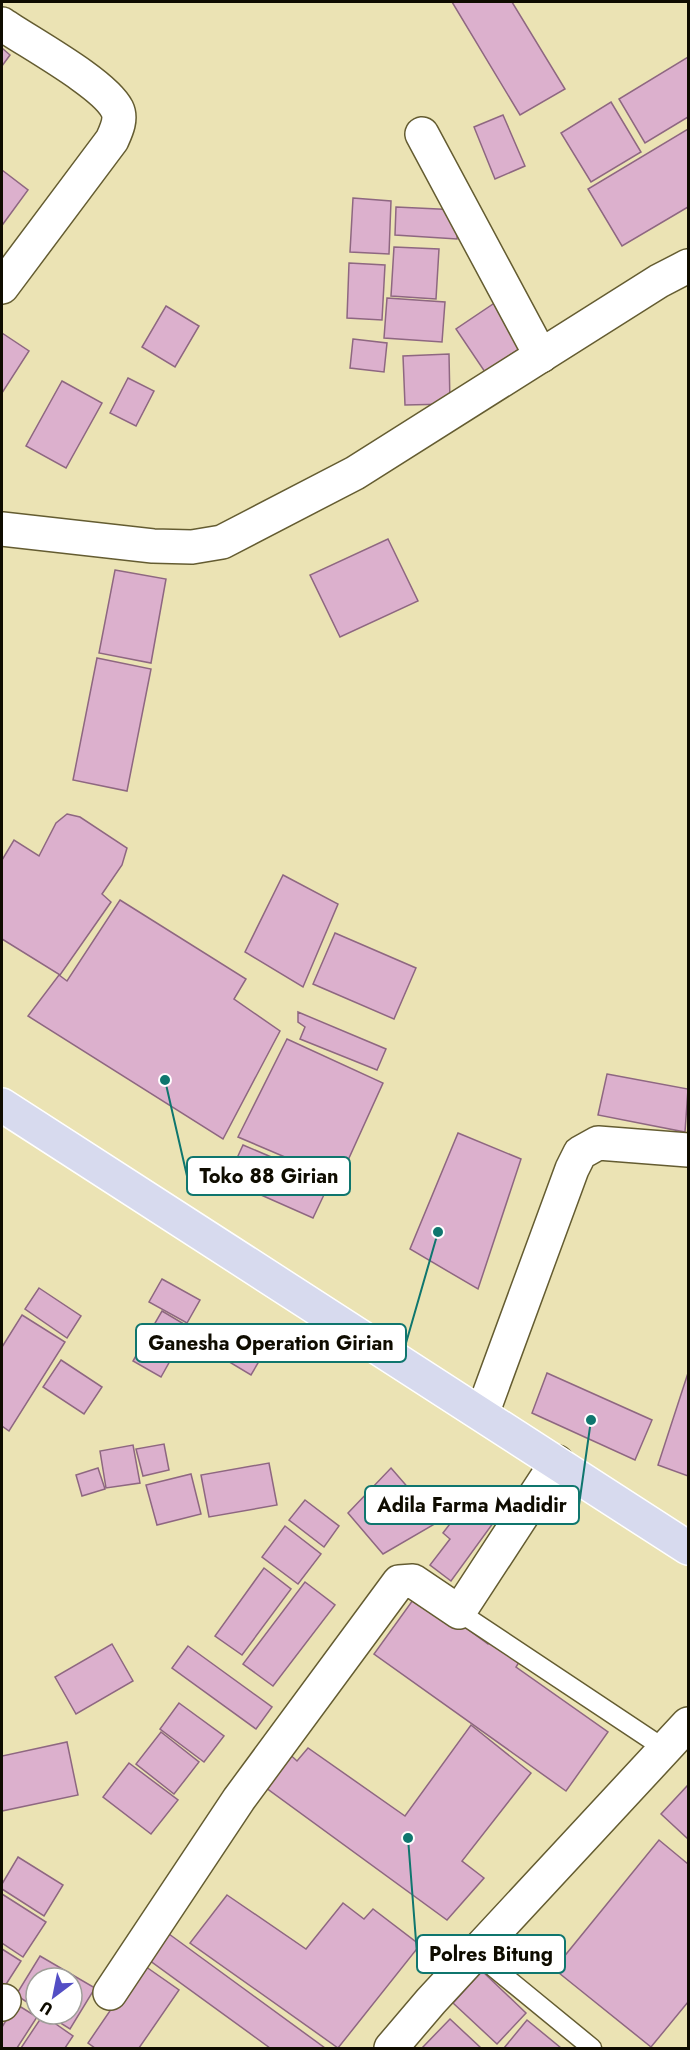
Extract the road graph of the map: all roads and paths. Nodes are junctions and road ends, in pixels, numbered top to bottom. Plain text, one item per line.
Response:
1 (2, 24) edge
2 (422, 134) dead end
3 (688, 266) edge
4 (2, 287) edge
5 (541, 356) junction
6 (2, 529) edge
7 (2, 1105) edge
8 (688, 1150) edge
9 (482, 1414) junction
10 (556, 1462) junction
11 (688, 1548) edge
12 (459, 1612) junction
13 (688, 1724) edge
14 (665, 1749) junction
15 (476, 1953) junction
16 (110, 1993) dead end
17 (391, 2049) edge
18 (592, 2049) edge

1 - 4 street
2 - 5 street
3 - 5 street
5 - 6 street
7 - 9 highway
8 - 9 street
9 - 10 highway
10 - 11 highway
10 - 12 street
12 - 14 lane
12 - 16 street
13 - 14 street
14 - 15 street
15 - 17 street
15 - 18 lane

